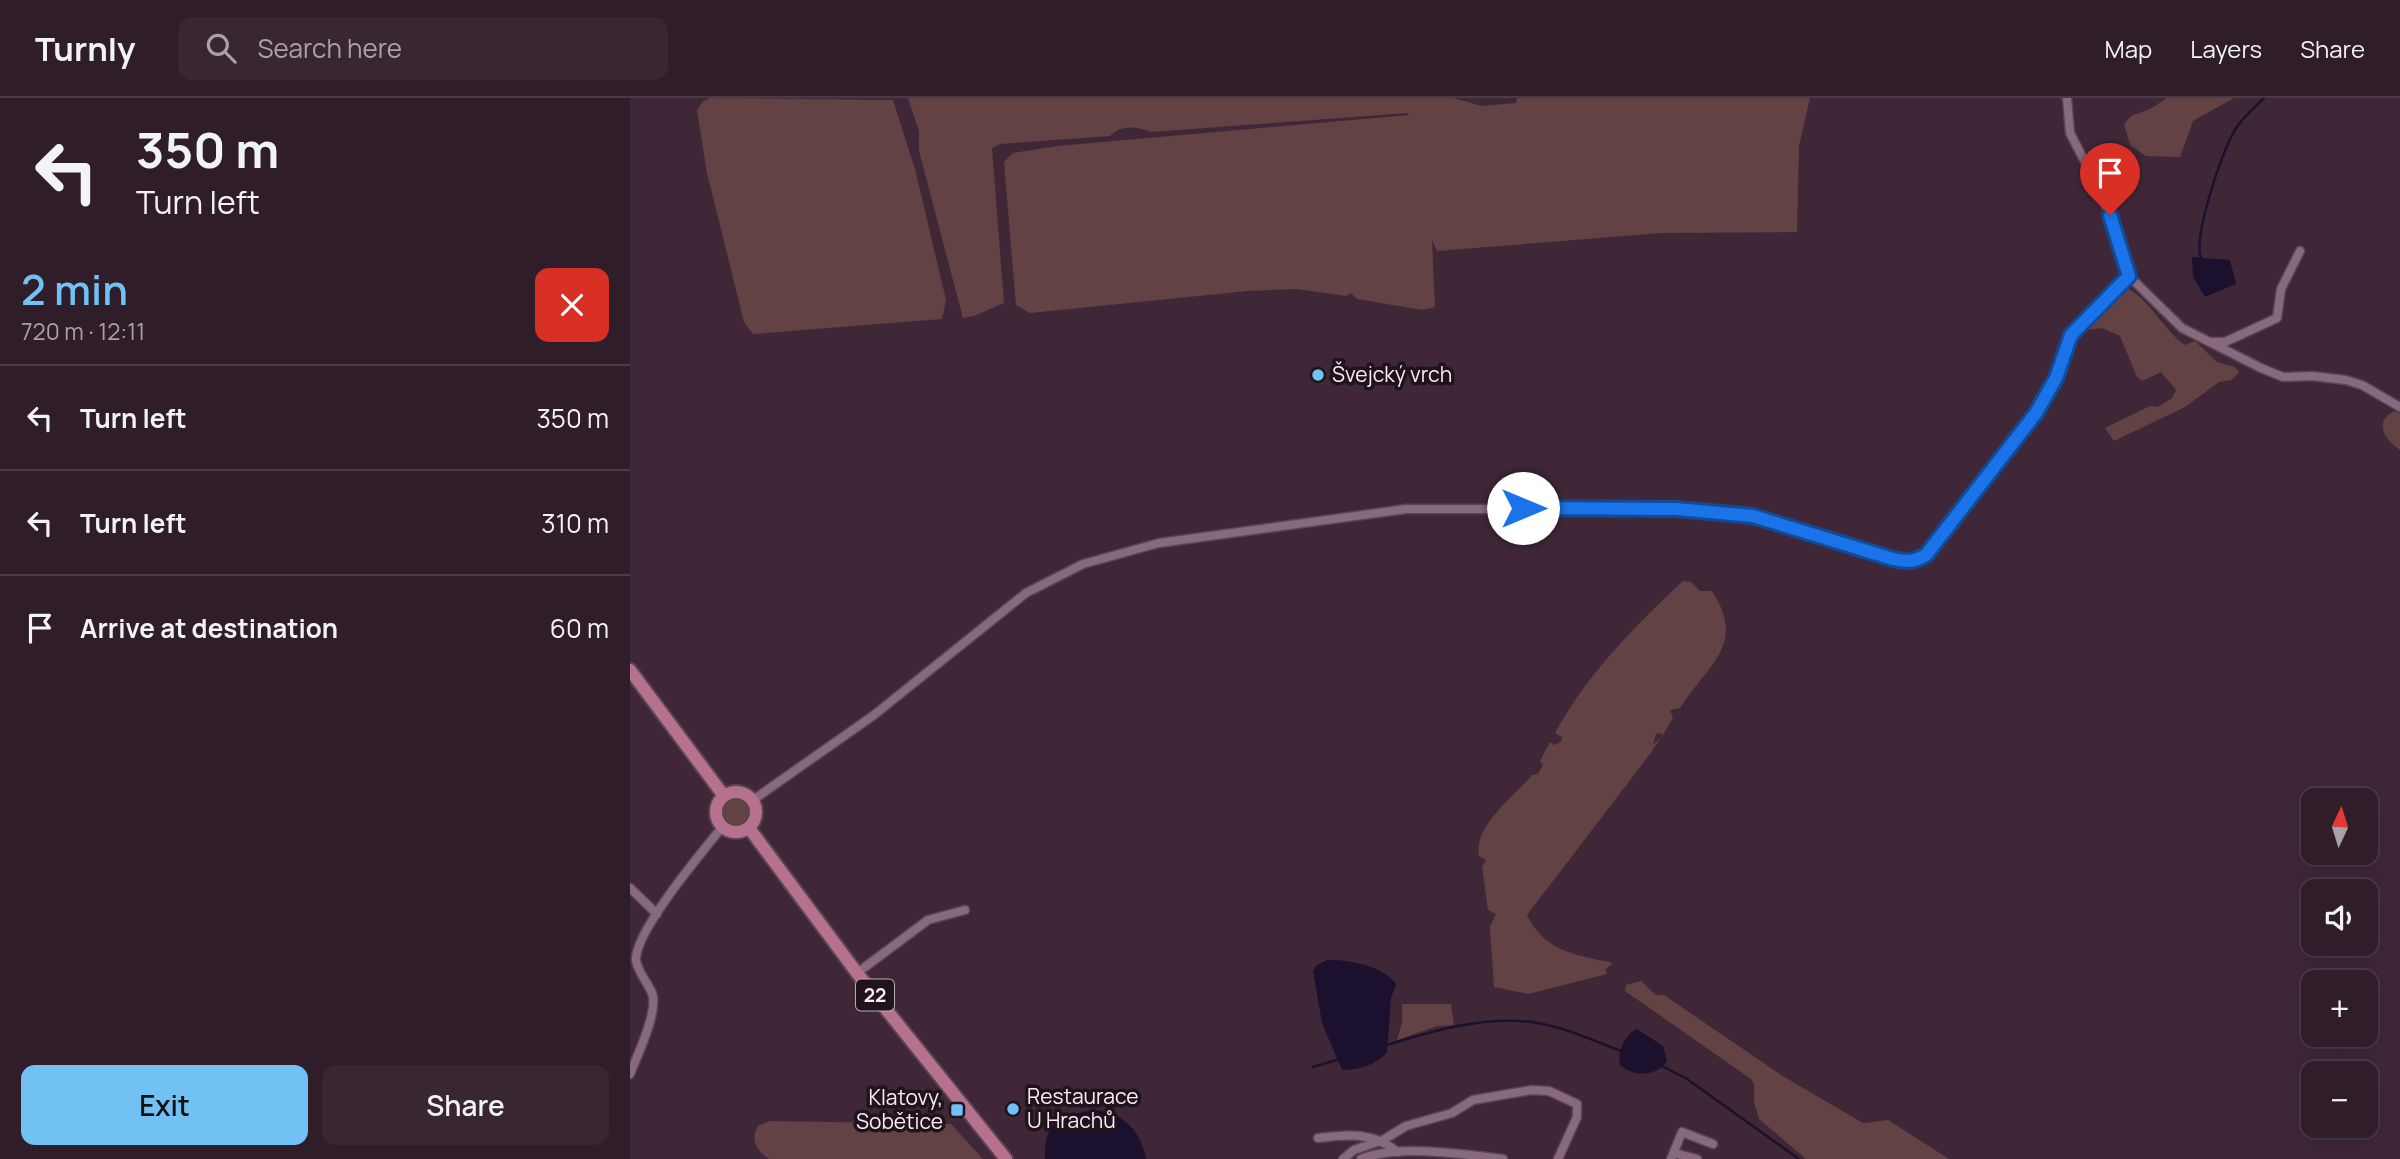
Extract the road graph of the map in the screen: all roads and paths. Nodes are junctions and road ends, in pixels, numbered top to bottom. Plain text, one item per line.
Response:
1 (2067, 98) edge
2 (2300, 251) dead end
3 (2129, 276) junction
4 (2210, 342) junction
5 (2400, 407) edge
6 (630, 670) edge
7 (724, 796) junction
8 (753, 800) junction
9 (723, 826) junction
10 (749, 828) junction
11 (630, 888) edge
12 (965, 910) dead end
13 (657, 914) junction
14 (634, 952) edge
15 (857, 973) junction
16 (630, 1074) edge
17 (1318, 1138) dead end
18 (1383, 1140) junction
19 (1713, 1144) dead end
20 (1398, 1152) junction
21 (1672, 1156) edge
22 (1006, 1159) edge
23 (1343, 1159) edge
24 (1361, 1159) edge
25 (1503, 1159) edge
26 (1558, 1159) edge
27 (1697, 1159) edge

1 - 3 street
2 - 4 street
3 - 4 street
3 - 8 street
4 - 5 street
6 - 7 main road
7 - 8 main road
7 - 9 main road
8 - 10 main road
9 - 10 main road
9 - 13 street
10 - 15 main road, 22
11 - 13 street
12 - 15 street
13 - 14 street
14 - 16 street
15 - 22 main road, 22
17 - 18 street
18 - 20 street
18 - 23 street
18 - 26 street
19 - 21 street
20 - 24 street
20 - 25 street
21 - 27 street

